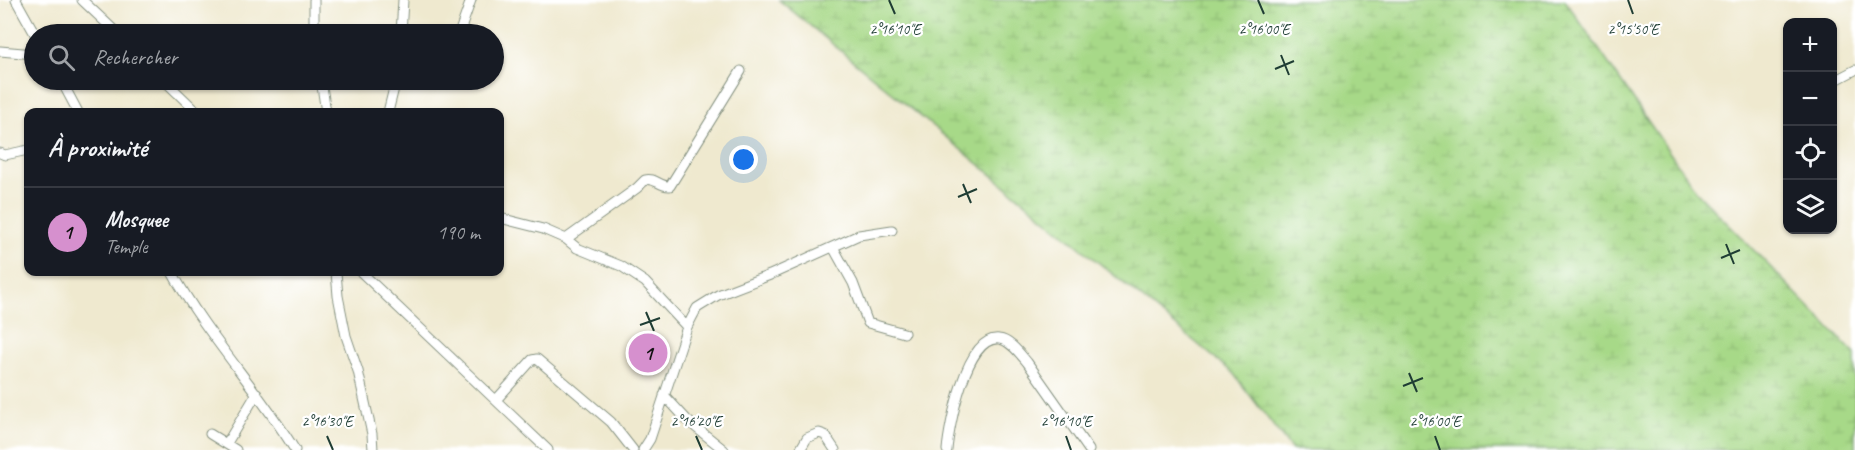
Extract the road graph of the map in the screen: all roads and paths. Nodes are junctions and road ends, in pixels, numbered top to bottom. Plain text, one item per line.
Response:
1 (16, 0) edge
2 (82, 0) edge
3 (314, 0) edge
4 (403, 0) edge
5 (471, 0) edge
6 (29, 24) edge
7 (107, 24) edge
8 (314, 24) edge
9 (402, 24) edge
10 (463, 24) edge
11 (0, 51) edge
12 (24, 53) edge
13 (1855, 70) edge
14 (741, 71) dead end
15 (1837, 79) edge
16 (66, 90) edge
17 (174, 90) edge
18 (323, 90) edge
19 (394, 90) edge
20 (75, 108) edge
21 (193, 108) edge
22 (325, 108) edge
23 (389, 108) edge
24 (24, 149) edge
25 (0, 153) edge
26 (504, 219) edge
27 (892, 230) dead end
28 (566, 239) junction
29 (833, 247) junction
30 (174, 276) edge
31 (336, 276) edge
32 (365, 276) edge
33 (687, 327) junction
34 (904, 333) dead end
35 (256, 393) junction
36 (664, 395) junction
37 (496, 400) junction
38 (210, 434) dead end
39 (227, 443) junction
40 (236, 450) edge
41 (295, 450) edge
42 (373, 450) edge
43 (548, 450) edge
44 (633, 450) edge
45 (643, 450) edge
46 (724, 450) edge
47 (800, 450) edge
48 (835, 450) edge
49 (947, 450) edge
50 (1089, 450) edge

1 - 6 street
2 - 7 street
3 - 8 street
4 - 9 street
5 - 10 street
11 - 12 street
13 - 15 street
14 - 28 street
16 - 20 street
17 - 21 street
18 - 22 street
19 - 23 street
24 - 25 street
26 - 28 street
27 - 29 street
28 - 33 street
29 - 33 street
29 - 34 street
30 - 35 street
31 - 42 street
32 - 37 street
33 - 36 street
35 - 39 street
35 - 41 street
36 - 45 street
36 - 46 street
37 - 43 street
37 - 44 street
38 - 39 street
39 - 40 street
47 - 48 street
49 - 50 street

